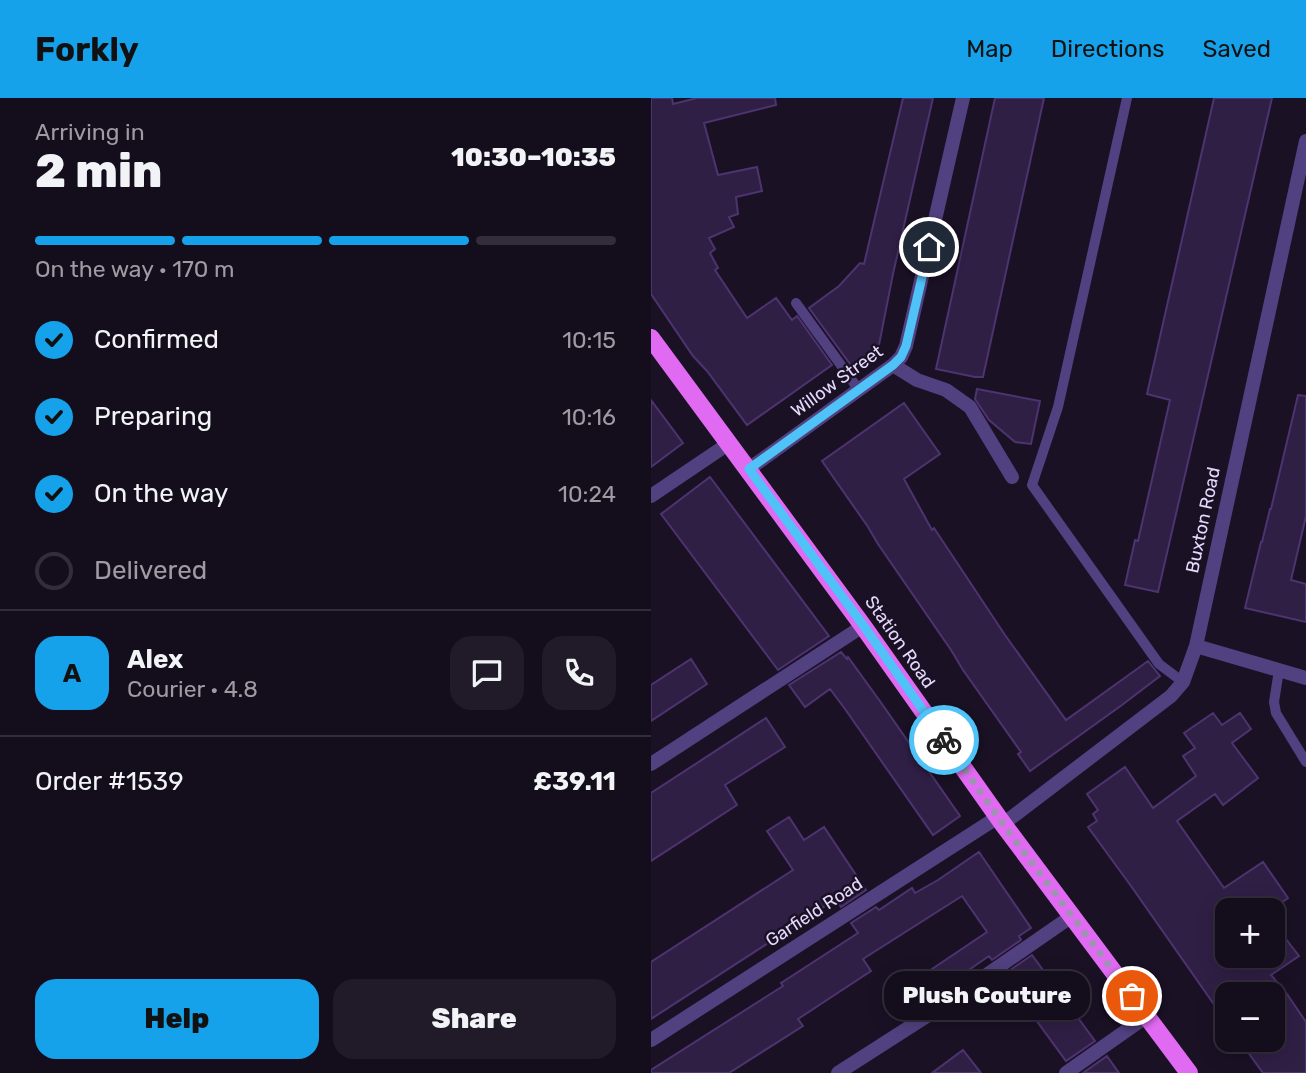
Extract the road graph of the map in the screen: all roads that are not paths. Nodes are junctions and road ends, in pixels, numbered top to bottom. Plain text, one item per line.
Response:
1 (963, 98) edge
2 (1127, 98) edge
3 (1306, 141) edge
4 (796, 303) dead end
5 (651, 338) edge
6 (893, 365) junction
7 (859, 390) junction
8 (728, 444) junction
9 (749, 469) junction
10 (1012, 477) dead end
11 (651, 496) edge
12 (863, 625) junction
13 (1196, 646) junction
14 (1279, 670) junction
15 (1306, 678) edge
16 (1182, 682) junction
17 (1306, 762) edge
18 (651, 764) edge
19 (1000, 820) junction
20 (1072, 916) junction
21 (1147, 1016) junction
22 (651, 1040) edge
23 (838, 1073) edge
24 (1066, 1073) edge
25 (1189, 1073) edge

1 - 6 street, Willow Street
2 - 16 lane
3 - 13 street, Buxton Road
4 - 7 lane
5 - 8 main road, Station Road
6 - 7 street, Willow Street
6 - 10 street
7 - 9 street, Willow Street
8 - 9 main road, Station Road
8 - 11 street
9 - 12 main road, Station Road
12 - 18 street
12 - 19 main road, Station Road
13 - 14 street
13 - 16 street, Buxton Road
14 - 15 street
14 - 17 lane
16 - 19 street, Buxton Road
19 - 20 main road, Station Road
19 - 22 street, Garfield Road
20 - 21 main road, Station Road
20 - 23 street
21 - 24 street
21 - 25 main road, Station Road

